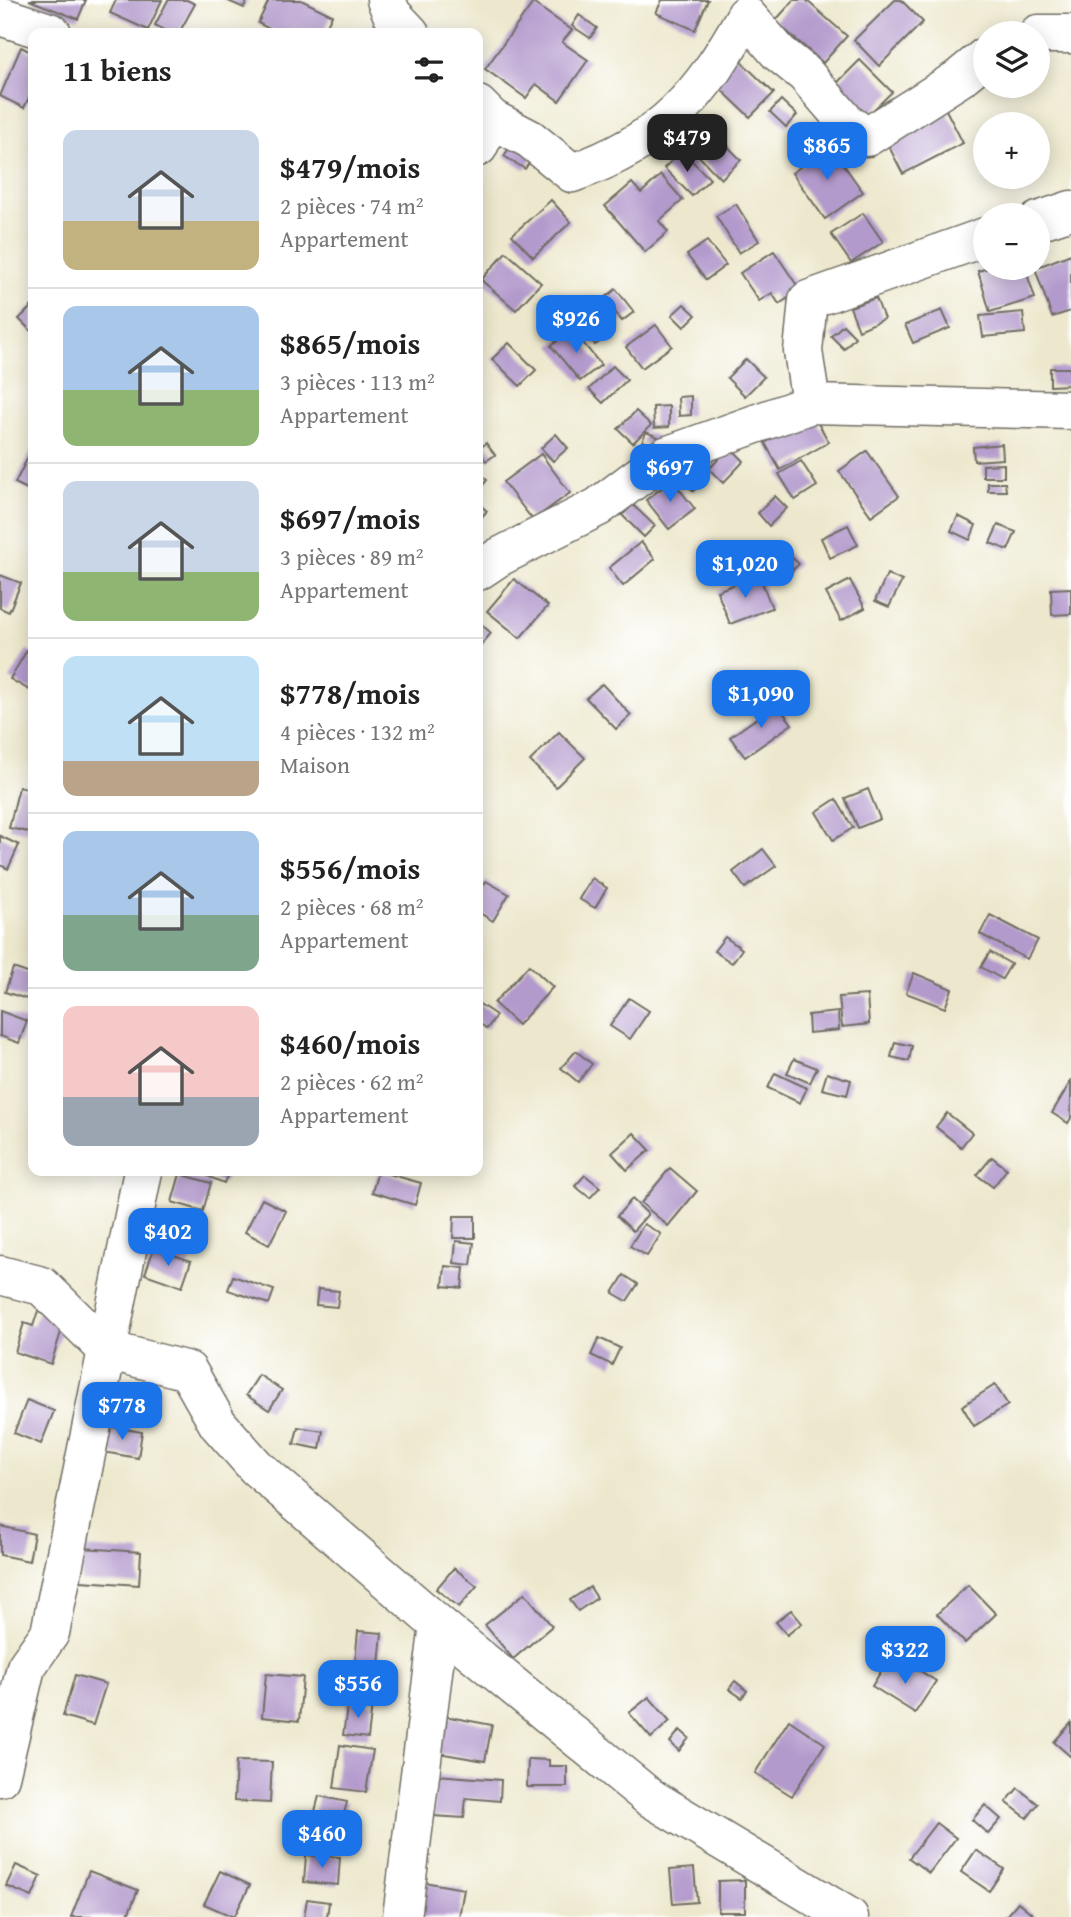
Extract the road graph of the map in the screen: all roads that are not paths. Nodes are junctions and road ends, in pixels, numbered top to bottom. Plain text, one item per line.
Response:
1 (386, 0) edge
2 (0, 16) edge
3 (37, 28) edge
4 (405, 28) edge
5 (1050, 34) edge
6 (1071, 34) edge
7 (973, 66) edge
8 (483, 123) edge
9 (1071, 210) edge
10 (1050, 217) edge
11 (973, 241) edge
12 (811, 404) junction
13 (1071, 410) edge
14 (483, 568) edge
15 (142, 1176) edge
16 (0, 1275) edge
17 (107, 1350) junction
18 (439, 1625) junction
19 (13, 1660) edge
20 (0, 1777) edge
21 (833, 1913) edge
22 (402, 1917) edge

1 - 4 street
2 - 3 street
5 - 6 street
7 - 8 street
9 - 10 street
11 - 12 street
12 - 13 street
12 - 14 street
15 - 17 street
16 - 17 street
17 - 18 street
17 - 19 street
18 - 21 street
18 - 22 street
19 - 20 street

